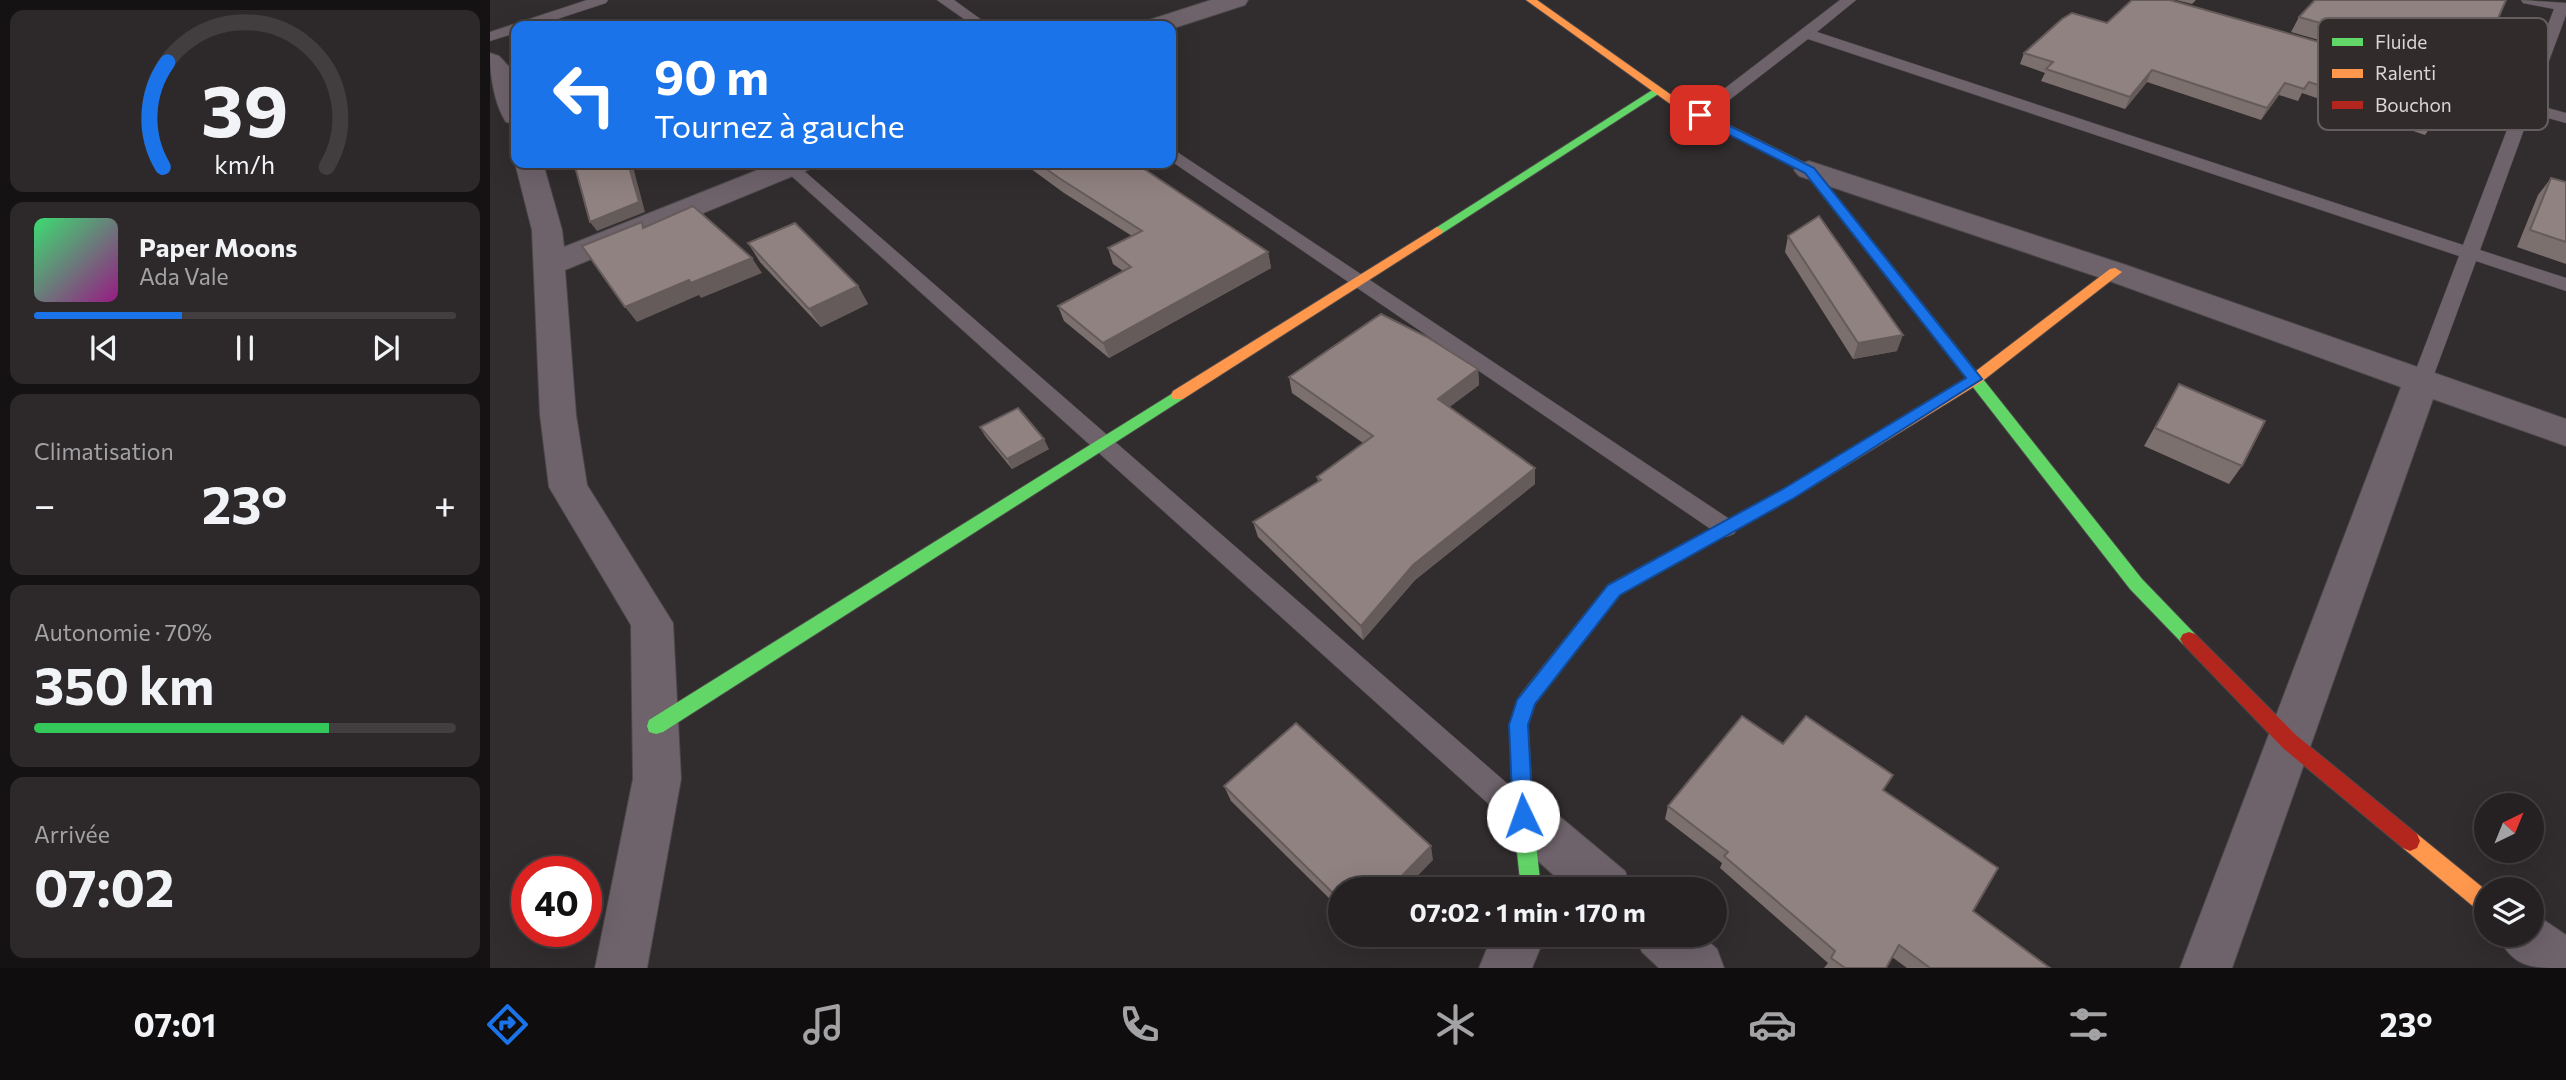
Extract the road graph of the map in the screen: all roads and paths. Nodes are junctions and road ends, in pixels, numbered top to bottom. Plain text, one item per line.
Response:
1 (601, 0) edge
2 (944, 0) edge
3 (1236, 0) edge
4 (1531, 0) edge
5 (1849, 0) edge
6 (2528, 0) edge
7 (2564, 7) edge
8 (537, 21) edge
9 (976, 21) edge
10 (1171, 21) edge
11 (511, 30) edge
12 (1806, 33) junction
13 (490, 37) edge
14 (2548, 48) edge
15 (490, 61) edge
16 (1658, 91) junction
17 (511, 97) edge
18 (2548, 113) edge
19 (1700, 115) junction
20 (2566, 118) edge
21 (2516, 130) edge
22 (1176, 156) edge
23 (530, 168) edge
24 (781, 168) edge
25 (795, 168) edge
26 (1810, 170) junction
27 (2470, 254) junction
28 (549, 265) junction
29 (2115, 272) junction
30 (1358, 279) junction
31 (2566, 285) edge
32 (1975, 379) junction
33 (2423, 380) junction
34 (2566, 433) edge
35 (1101, 443) junction
36 (1726, 528) junction
37 (656, 726) junction
38 (2290, 742) junction
39 (1523, 816) junction
40 (1530, 877) edge
41 (1593, 877) edge
42 (2474, 894) edge
43 (1514, 947) edge
44 (1675, 947) edge
45 (2539, 947) edge
46 (621, 968) edge
47 (1505, 968) edge
48 (1698, 968) edge
49 (2206, 968) edge
50 (2566, 968) edge

1 - 8 lane
2 - 9 lane
3 - 10 street
4 - 16 street
5 - 12 lane
6 - 7 lane
7 - 14 lane
11 - 13 lane
12 - 19 lane
12 - 27 lane
15 - 17 street
16 - 19 street
16 - 30 street
18 - 20 lane
19 - 26 street
21 - 27 lane
22 - 30 lane
23 - 28 street
24 - 28 street
25 - 35 lane
26 - 29 street
26 - 32 street
27 - 31 lane
27 - 33 lane
28 - 37 street
29 - 32 street
29 - 33 street
30 - 35 street
30 - 36 lane
32 - 36 street
32 - 38 street
33 - 34 street
33 - 38 street
35 - 37 street
35 - 39 lane
36 - 39 street
37 - 46 street
38 - 42 street
38 - 49 street
39 - 40 street
39 - 41 street
43 - 47 street
44 - 48 street
45 - 50 street

